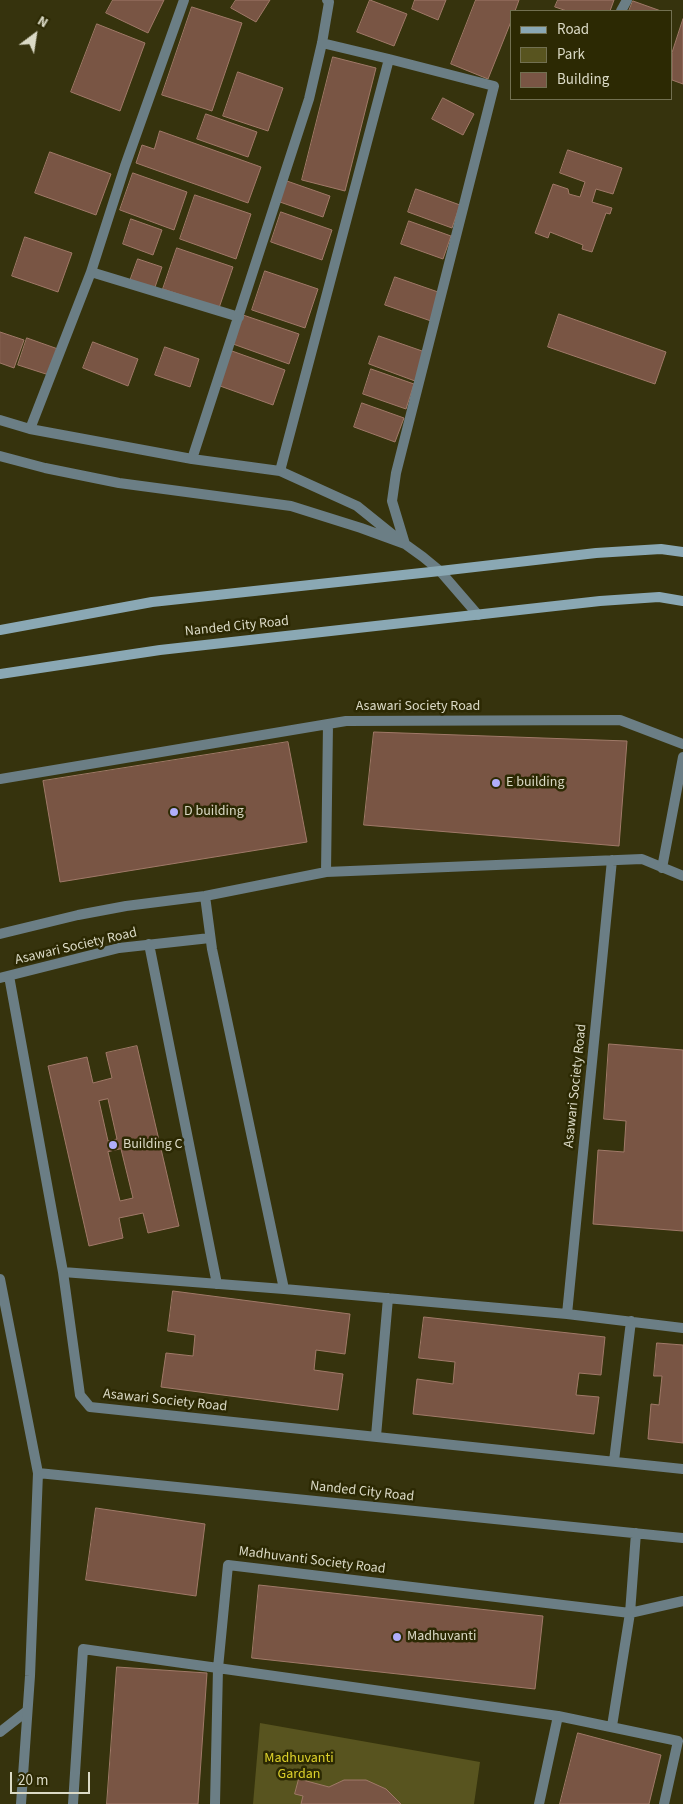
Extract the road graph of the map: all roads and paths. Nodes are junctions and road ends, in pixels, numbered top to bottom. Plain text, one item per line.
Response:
1 (184, 0) edge
2 (327, 0) edge
3 (322, 43) junction
4 (389, 59) junction
5 (91, 272) junction
6 (239, 317) junction
7 (0, 420) edge
8 (30, 429) junction
9 (0, 456) edge
10 (192, 459) junction
11 (280, 471) junction
12 (404, 544) junction
13 (683, 552) edge
14 (440, 572) junction
15 (683, 601) edge
16 (478, 615) junction
17 (0, 630) edge
18 (0, 674) edge
19 (328, 724) junction
20 (683, 744) edge
21 (683, 757) edge
22 (0, 779) edge
23 (612, 860) junction
24 (662, 868) junction
25 (326, 872) junction
26 (683, 876) edge
27 (204, 896) junction
28 (0, 934) edge
29 (210, 938) junction
30 (149, 944) junction
31 (4, 977) edge
32 (63, 1272) junction
33 (0, 1278) edge
34 (217, 1284) junction
35 (284, 1289) junction
36 (388, 1298) junction
37 (567, 1314) junction
38 (631, 1322) junction
39 (683, 1328) edge
40 (376, 1436) junction
41 (614, 1461) junction
42 (683, 1469) edge
43 (38, 1473) junction
44 (636, 1534) junction
45 (683, 1538) edge
46 (683, 1601) edge
47 (630, 1613) junction
48 (218, 1668) junction
49 (27, 1711) junction
50 (558, 1716) junction
51 (612, 1726) junction
52 (0, 1732) edge
53 (680, 1741) edge
54 (21, 1804) edge
55 (73, 1804) edge
56 (215, 1804) edge
57 (539, 1804) edge
58 (664, 1804) edge

1 - 5 street
2 - 3 street
3 - 4 street
3 - 6 street
4 - 11 street
4 - 12 street
5 - 6 street
5 - 8 street
6 - 10 street
7 - 8 street
8 - 10 street
9 - 12 street
10 - 11 street
11 - 12 street
12 - 14 street
13 - 14 street
14 - 16 street
14 - 17 street
15 - 16 street, Nanded City Road
16 - 18 street, Nanded City Road
19 - 20 street, Asawari Society Road
19 - 22 street, Asawari Society Road
19 - 25 street
21 - 24 street
23 - 24 street, Asawari Society Road
23 - 25 street, Asawari Society Road
23 - 37 street, Asawari Society Road
24 - 26 street, Asawari Society Road
25 - 27 street, Asawari Society Road
27 - 28 street, Asawari Society Road
27 - 29 street
29 - 30 street, Asawari Society Road
29 - 35 street
30 - 31 street, Asawari Society Road
30 - 34 street, Asawari Society Road
31 - 32 street, Asawari Society Road
32 - 34 street
32 - 40 street, Asawari Society Road
33 - 43 street
34 - 35 street
35 - 36 street
36 - 37 street
36 - 40 street
37 - 38 street
38 - 39 street
38 - 41 street
40 - 41 street, Asawari Society Road
41 - 42 street, Asawari Society Road
43 - 44 street, Nanded City Road
43 - 49 street
44 - 45 street, Nanded City Road
44 - 47 street
46 - 47 street
47 - 48 street, Madhuvanti Society Road
47 - 51 street
48 - 50 street
48 - 55 street
48 - 56 street, Madhuvanti Society Road
49 - 52 street
49 - 54 street
50 - 51 street
50 - 57 street
51 - 53 street
53 - 58 street

